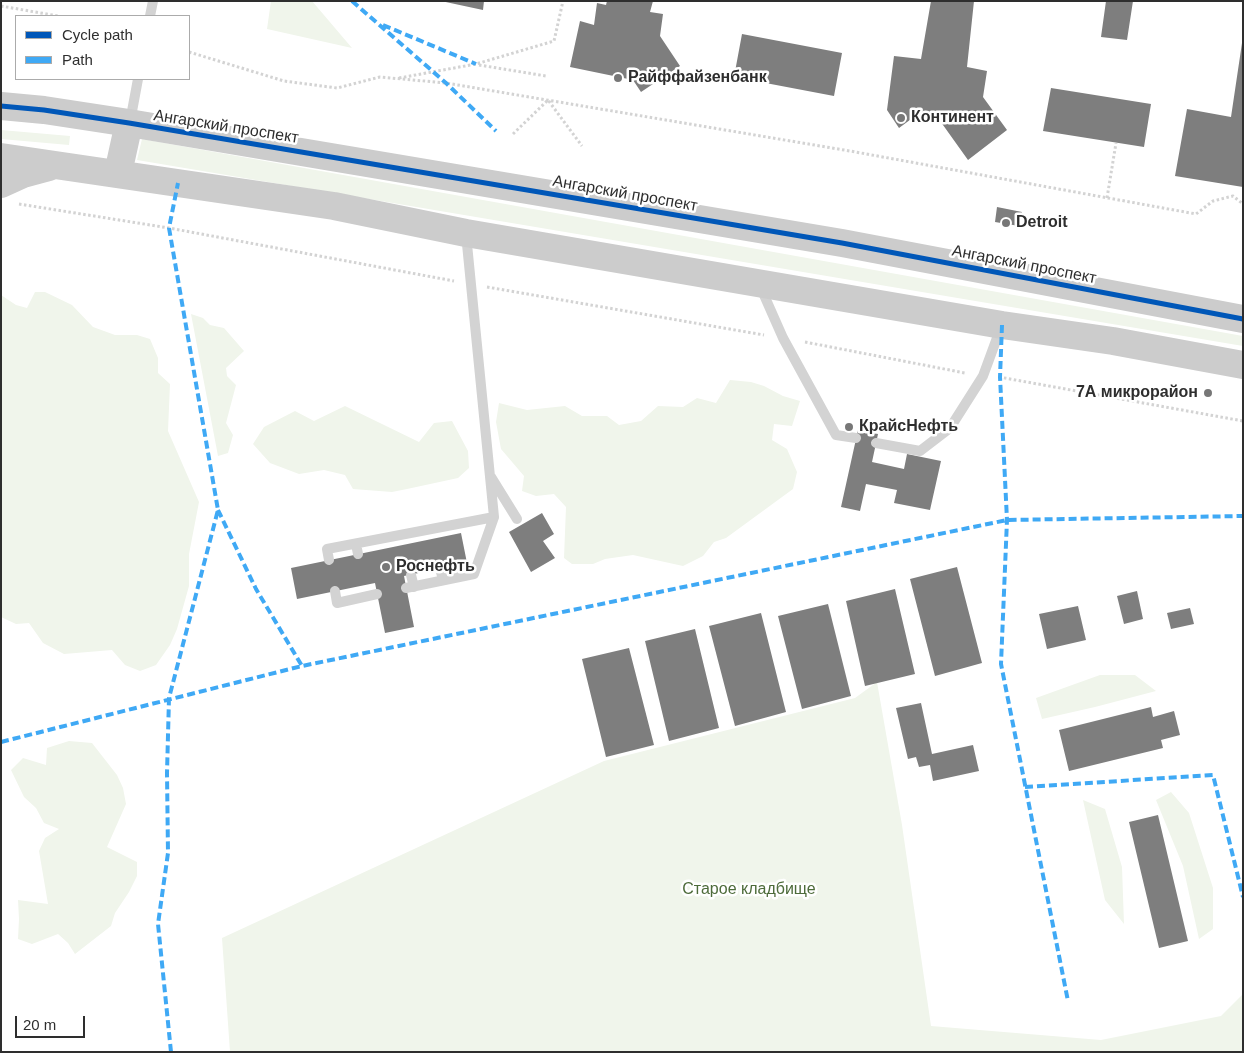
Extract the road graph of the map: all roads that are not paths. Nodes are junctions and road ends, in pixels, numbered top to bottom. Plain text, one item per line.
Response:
1 (153, 1) edge
2 (150, 15) edge
3 (138, 80) edge
4 (1, 106) edge
5 (129, 123) junction
6 (1, 157) edge
7 (58, 164) junction
8 (118, 173) junction
9 (6, 194) edge
10 (466, 233) junction
11 (758, 283) junction
12 (1243, 319) edge
13 (1002, 325) junction
14 (1243, 365) edge
15 (856, 438) dead end
16 (876, 443) dead end
17 (490, 476) junction
18 (494, 517) junction
19 (517, 519) dead end
20 (329, 560) dead end
21 (440, 568) dead end
22 (411, 574) dead end
23 (443, 580) junction
24 (364, 585) dead end
25 (335, 592) dead end
26 (378, 594) dead end
27 (367, 597) junction

1 - 2 lane
3 - 5 lane
4 - 5 street, Ангарский проспект
5 - 8 street
5 - 12 street, Ангарский проспект
6 - 7 street
7 - 8 street
7 - 9 street
8 - 10 street
10 - 11 street
10 - 17 lane
11 - 13 street
11 - 15 lane
13 - 14 street
13 - 16 lane
17 - 18 lane
17 - 19 lane
18 - 20 lane
18 - 23 lane
21 - 23 lane
22 - 23 lane
24 - 27 lane
25 - 27 lane
26 - 27 lane

